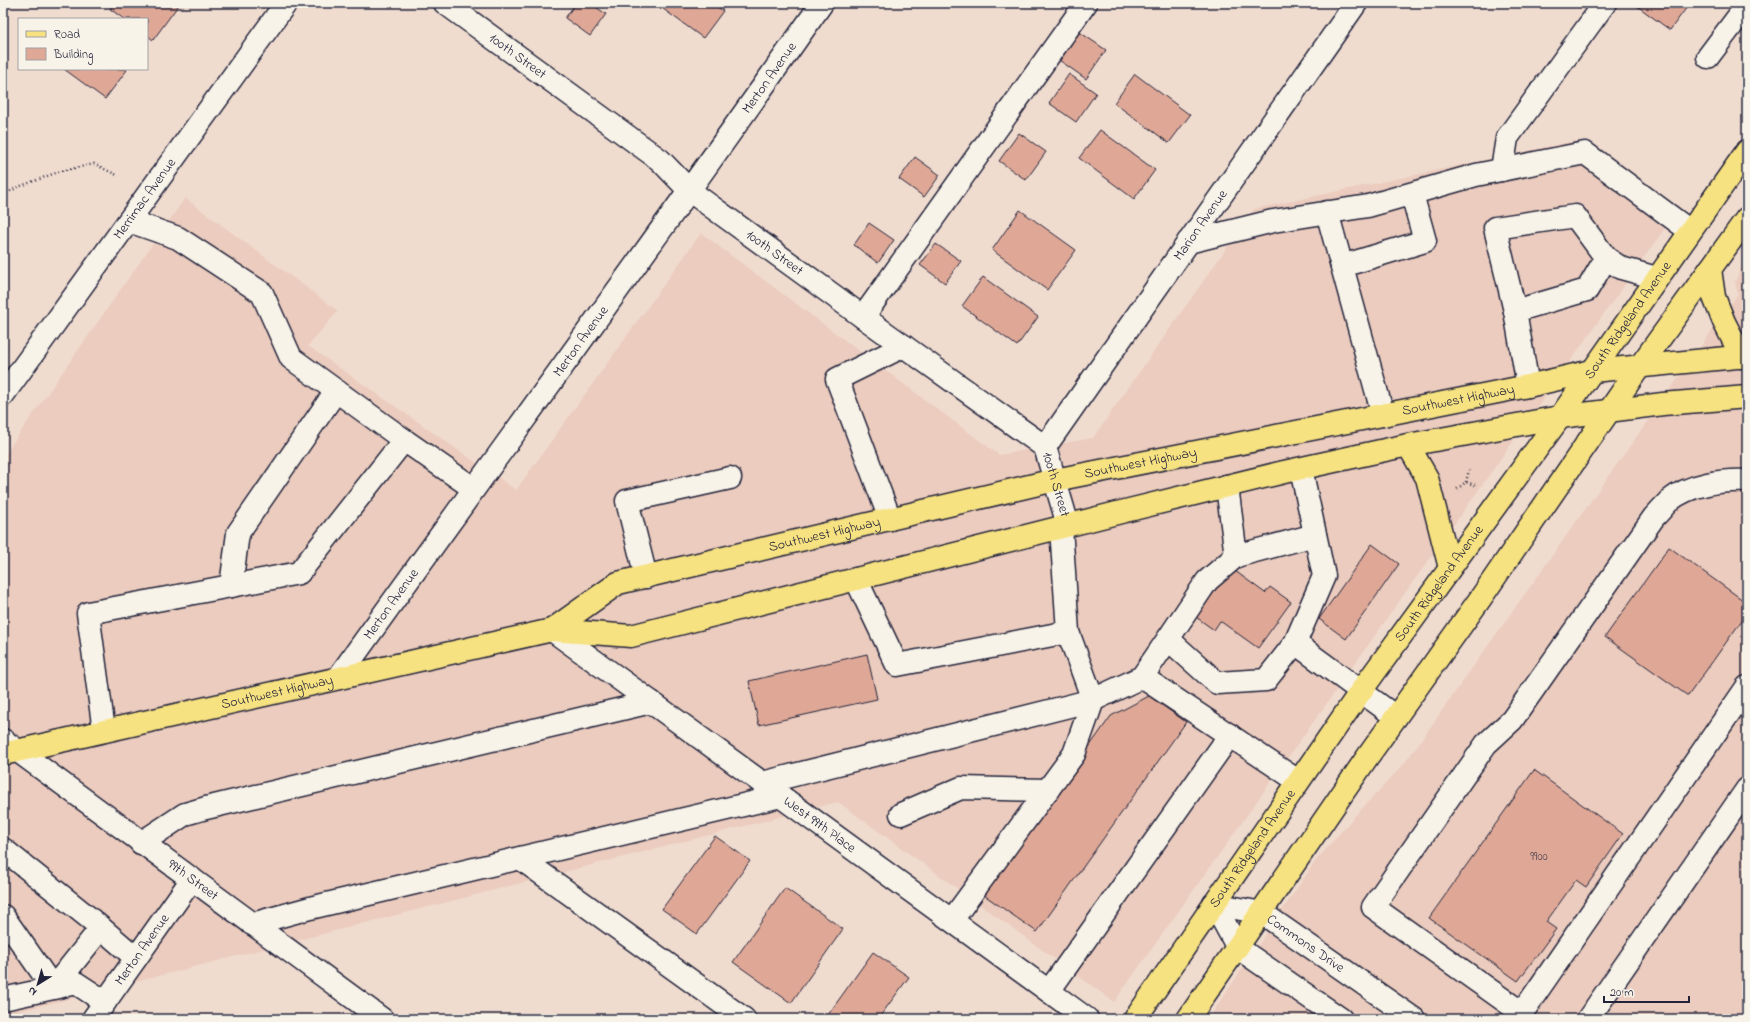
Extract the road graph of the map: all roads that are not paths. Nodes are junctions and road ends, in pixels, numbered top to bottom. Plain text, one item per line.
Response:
1 (286, 3) edge
2 (445, 3) edge
3 (822, 3) edge
4 (1086, 3) edge
5 (1356, 3) edge
6 (1605, 3) edge
7 (1747, 5) edge
8 (1708, 57) dead end
9 (1747, 151) edge
10 (1502, 170) junction
11 (690, 191) junction
12 (1412, 194) junction
13 (1327, 212) junction
14 (1747, 218) edge
15 (129, 221) junction
16 (1690, 232) junction
17 (1188, 242) junction
18 (1606, 258) junction
19 (1342, 266) junction
20 (1710, 269) junction
21 (1658, 278) junction
22 (1515, 311) junction
23 (863, 317) junction
24 (904, 346) junction
25 (1744, 356) edge
26 (1640, 366) junction
27 (1592, 371) junction
28 (1528, 386) junction
29 (336, 391) junction
30 (3, 395) edge
31 (1747, 397) edge
32 (1609, 410) junction
33 (1383, 415) junction
34 (1560, 417) junction
35 (404, 440) junction
36 (1408, 445) junction
37 (1045, 447) junction
38 (1301, 469) junction
39 (730, 478) dead end
40 (1055, 480) junction
41 (1747, 481) edge
42 (1227, 486) junction
43 (474, 488) junction
44 (890, 519) junction
45 (1064, 526) junction
46 (1315, 535) junction
47 (1236, 556) junction
48 (1450, 568) junction
49 (646, 577) junction
50 (856, 579) junction
51 (231, 586) junction
52 (552, 630) junction
53 (1068, 632) junction
54 (1168, 639) junction
55 (1295, 642) junction
56 (1142, 677) junction
57 (338, 678) junction
58 (1747, 687) edge
59 (1361, 691) junction
60 (1093, 700) junction
61 (651, 702) junction
62 (1396, 717) junction
63 (104, 731) junction
64 (1230, 734) junction
65 (8, 748) edge
66 (1298, 781) junction
67 (762, 783) junction
68 (1747, 789) edge
69 (1048, 790) junction
70 (781, 796) junction
71 (901, 814) dead end
72 (141, 843) junction
73 (3, 849) edge
74 (520, 858) junction
75 (192, 879) junction
76 (1214, 904) junction
77 (1262, 913) junction
78 (3, 916) edge
79 (952, 920) junction
80 (252, 924) junction
81 (101, 928) junction
82 (1238, 948) junction
83 (136, 958) junction
84 (53, 988) junction
85 (1049, 991) junction
86 (3, 999) edge
87 (99, 1011) edge
88 (382, 1019) edge
89 (744, 1019) edge
90 (1087, 1019) edge
91 (1135, 1019) edge
92 (1188, 1019) edge
93 (1341, 1019) edge
94 (1414, 1019) edge
95 (1588, 1019) edge

1 - 15 street, Merrimac Avenue
2 - 11 street, 100th Street
3 - 11 street, Merton Avenue
4 - 23 street
5 - 17 street, Marion Avenue
6 - 10 street
7 - 8 street
9 - 16 main road, South Ridgeland Avenue
10 - 12 street
10 - 16 street
11 - 23 street, 100th Street
11 - 43 street, Merton Avenue
12 - 13 street
12 - 19 street
13 - 17 street
13 - 19 street
14 - 20 main road
15 - 29 street
15 - 30 street, Merrimac Avenue
16 - 21 main road, South Ridgeland Avenue
17 - 37 street, Marion Avenue
18 - 21 street
18 - 22 street
18 - 22 street
19 - 33 street
20 - 25 main road
20 - 26 main road
21 - 27 main road, South Ridgeland Avenue
22 - 28 street
23 - 24 street, 100th Street
24 - 37 street, 100th Street
24 - 44 street
25 - 26 main road, Southwest Highway
26 - 27 main road, Southwest Highway
26 - 32 main road
27 - 28 main road, Southwest Highway
27 - 34 main road, South Ridgeland Avenue
28 - 33 main road, Southwest Highway
29 - 35 street
29 - 51 street
31 - 32 main road, Southwest Highway
32 - 34 main road, Southwest Highway
32 - 62 main road
33 - 40 main road, Southwest Highway
34 - 36 main road, Southwest Highway
34 - 48 main road, South Ridgeland Avenue
35 - 43 street
35 - 51 street
36 - 38 main road, Southwest Highway
36 - 48 main road
37 - 40 street, 100th Street
38 - 42 main road, Southwest Highway
38 - 46 street
39 - 49 street
40 - 44 main road, Southwest Highway
40 - 45 street, 100th Street
41 - 58 street
42 - 45 main road, Southwest Highway
42 - 47 street
43 - 57 street, Merton Avenue
44 - 49 main road, Southwest Highway
45 - 50 main road, Southwest Highway
45 - 53 street, 100th Street
46 - 47 street
46 - 55 street
47 - 54 street
48 - 59 main road, South Ridgeland Avenue
49 - 52 main road, Southwest Highway
50 - 52 main road, Southwest Highway
50 - 53 street
51 - 63 street
52 - 57 main road, Southwest Highway
52 - 61 street, West 99th Place
53 - 60 street, 100th Street
54 - 55 street
54 - 56 street
55 - 59 street
56 - 60 street
56 - 64 street
57 - 63 main road, Southwest Highway
59 - 62 street
59 - 66 main road, South Ridgeland Avenue
60 - 67 street
60 - 69 street
61 - 67 street, West 99th Place
61 - 72 street
62 - 77 main road
63 - 65 main road, Southwest Highway
64 - 66 street
64 - 85 street
65 - 72 street, 99th Street
66 - 76 main road, South Ridgeland Avenue
67 - 70 street, West 99th Place
68 - 95 street
69 - 71 street
69 - 79 street
70 - 74 street
70 - 79 street, West 99th Place
72 - 75 street, 99th Street
73 - 81 street
74 - 80 street
74 - 89 street
75 - 80 street, 99th Street
75 - 83 street, Merton Avenue
76 - 77 street, Commons Drive
76 - 82 street
76 - 91 main road, South Ridgeland Avenue
77 - 82 main road
77 - 94 street, Commons Drive
78 - 84 street
79 - 85 street, West 99th Place
80 - 88 street, 99th Street
81 - 83 street
81 - 84 street
82 - 92 main road
82 - 93 street
83 - 87 street, Merton Avenue
84 - 86 street
84 - 87 street
85 - 90 street, West 99th Place

